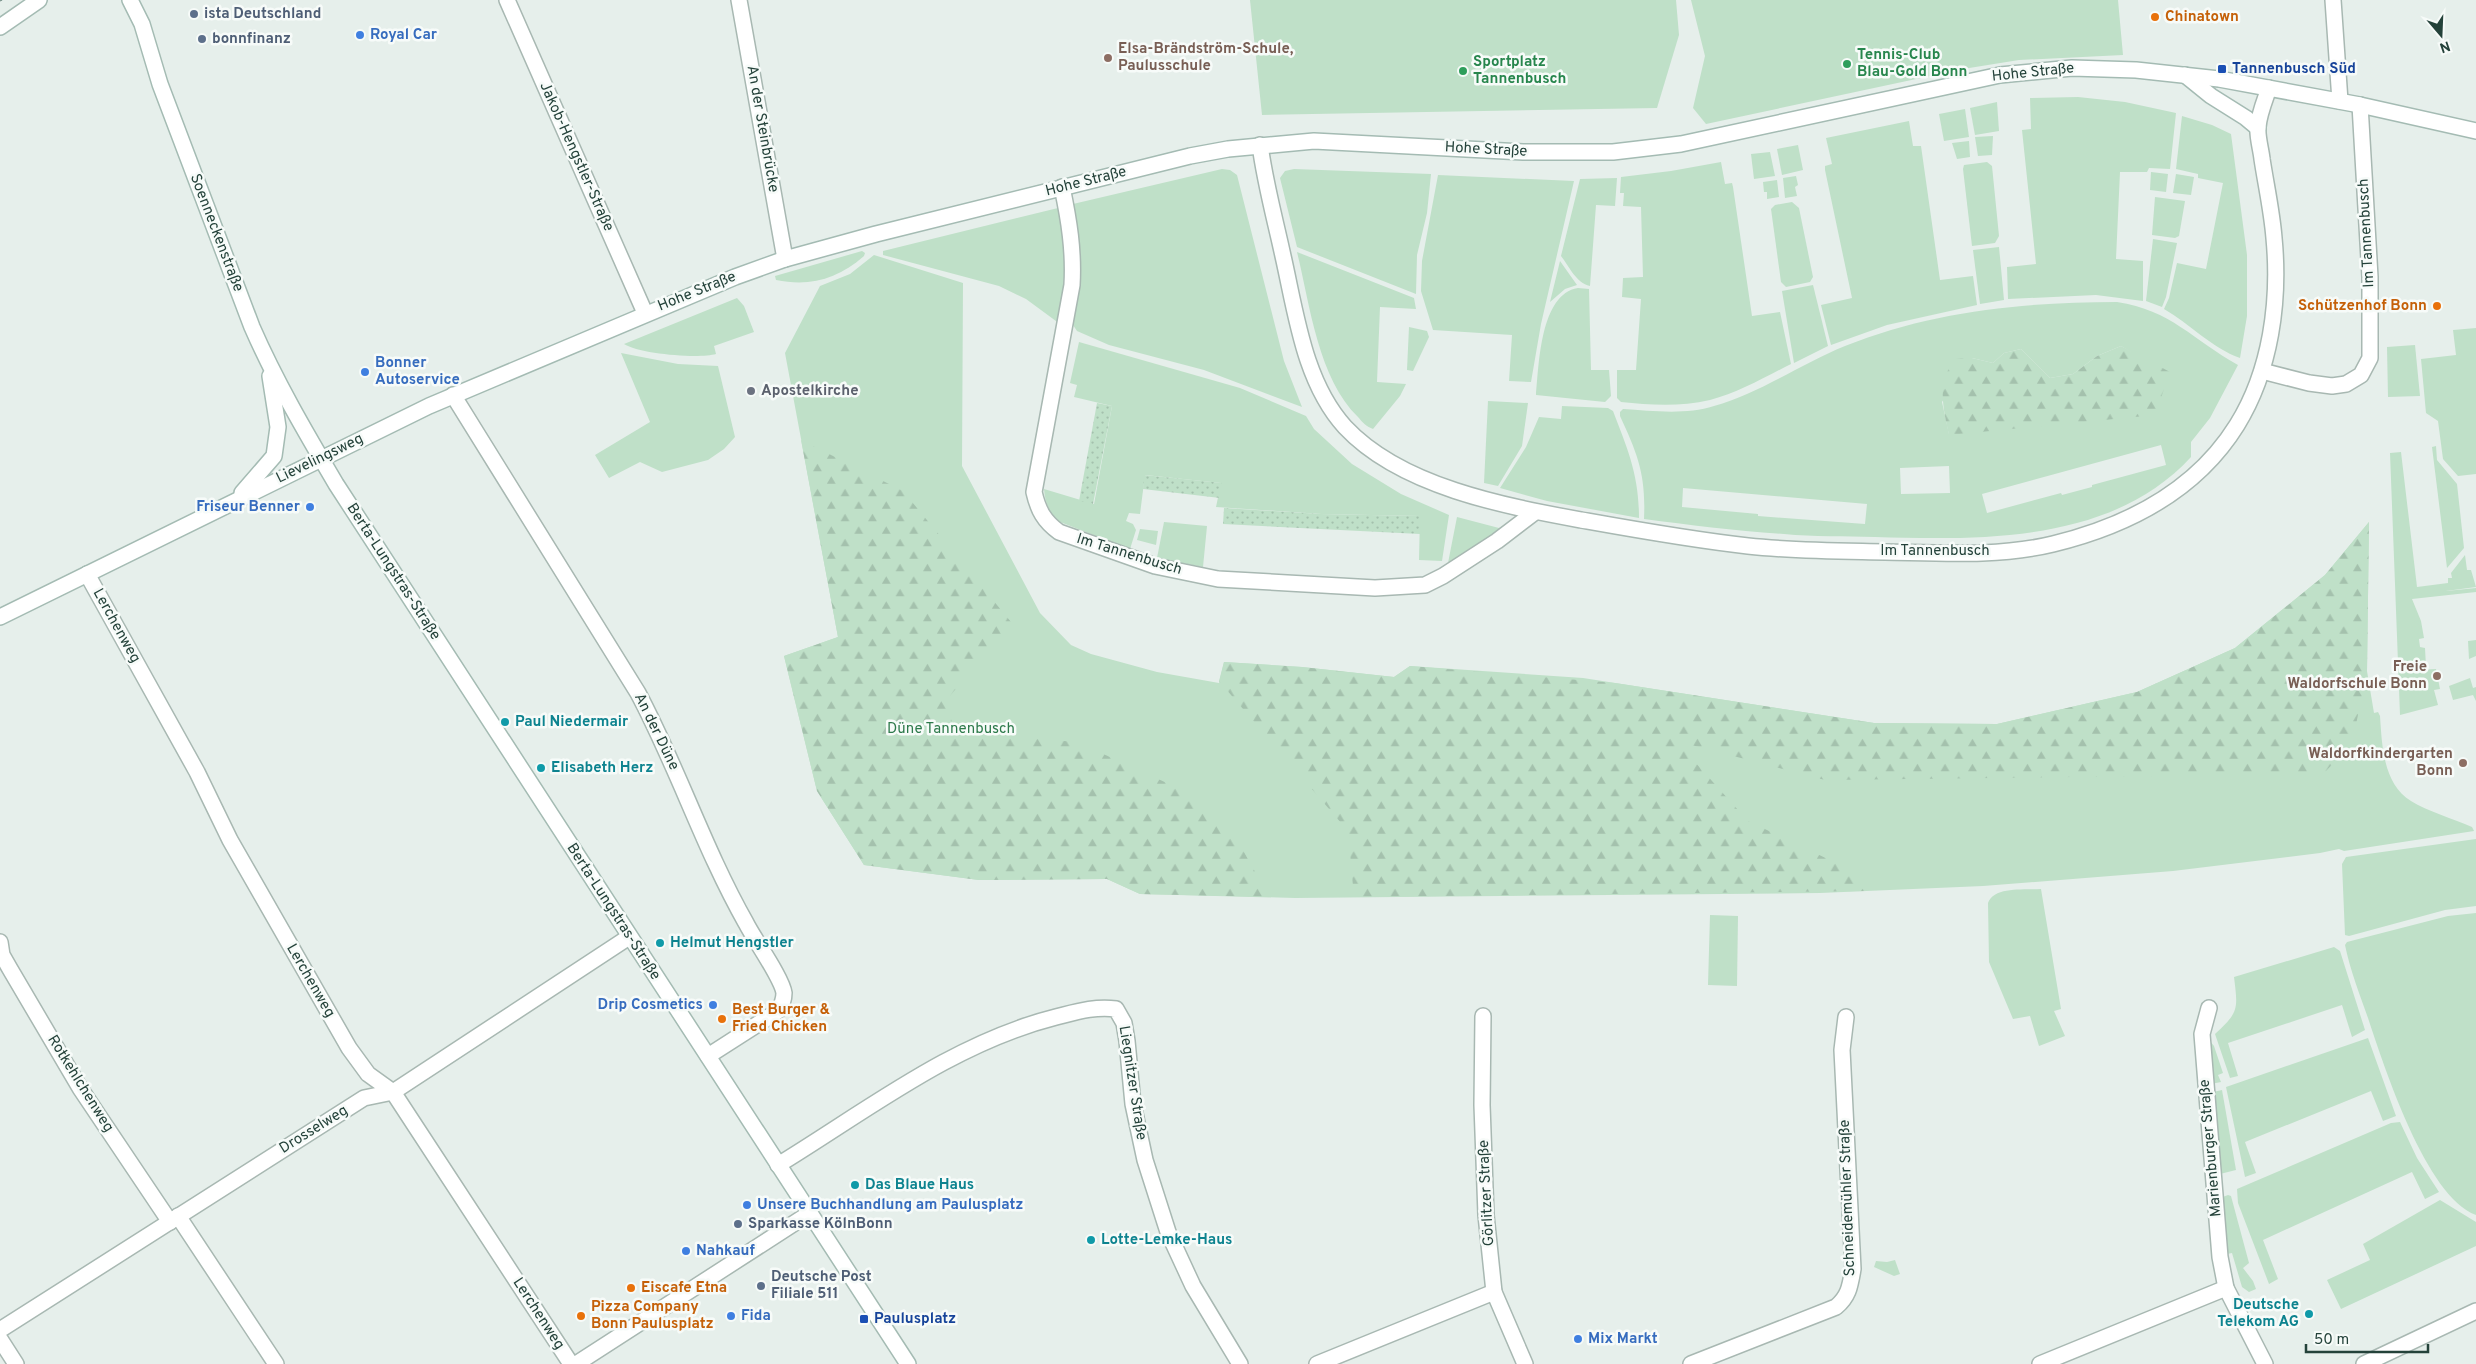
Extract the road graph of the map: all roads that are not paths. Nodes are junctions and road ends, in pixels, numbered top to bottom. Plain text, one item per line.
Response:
1 (39, 0) edge
2 (130, 0) edge
3 (142, 0) edge
4 (507, 0) edge
5 (738, 0) edge
6 (2333, 0) edge
7 (142, 24) junction
8 (0, 26) edge
9 (2184, 74) junction
10 (2269, 88) junction
11 (2340, 101) junction
12 (2360, 105) junction
13 (2258, 128) junction
14 (2476, 131) edge
15 (1260, 145) junction
16 (1062, 187) junction
17 (785, 259) junction
18 (645, 313) junction
19 (268, 365) junction
20 (2262, 371) junction
21 (453, 395) junction
22 (320, 458) junction
23 (233, 501) junction
24 (1535, 512) junction
25 (87, 574) junction
26 (0, 617) edge
27 (629, 936) junction
28 (0, 942) edge
29 (2209, 1008) dead end
30 (1483, 1016) dead end
31 (1846, 1017) dead end
32 (708, 1056) junction
33 (393, 1092) junction
34 (778, 1165) junction
35 (810, 1213) junction
36 (174, 1219) junction
37 (2226, 1288) junction
38 (1494, 1292) junction
39 (2476, 1311) edge
40 (0, 1330) edge
41 (0, 1339) edge
42 (16, 1364) edge
43 (276, 1364) edge
44 (571, 1364) edge
45 (576, 1364) edge
46 (908, 1364) edge
47 (1240, 1364) edge
48 (1317, 1364) edge
49 (1525, 1364) edge
50 (1691, 1364) edge
51 (2040, 1364) edge
52 (2265, 1364) edge
53 (2364, 1364) edge

1 - 8 street
2 - 7 street, Soenneckenstraße
3 - 7 street
4 - 18 street, Jakob-Hengstler-Straße
5 - 17 street, An der Steinbrücke
6 - 11 street
7 - 19 street, Soenneckenstraße
9 - 10 street, Hohe Straße
9 - 13 street
9 - 15 street, Hohe Straße
10 - 11 street, Hohe Straße
10 - 13 street, Im Tannenbusch
11 - 12 street, Hohe Straße
12 - 14 street, Hohe Straße
12 - 20 street, Im Tannenbusch
13 - 20 street, Im Tannenbusch
15 - 16 street, Hohe Straße
15 - 24 street, Im Tannenbusch
16 - 17 street, Hohe Straße
16 - 24 street, Im Tannenbusch
17 - 18 street, Hohe Straße
18 - 21 street, Lievelingsweg
19 - 22 street, Soenneckenstraße
19 - 23 street
20 - 24 street, Im Tannenbusch
21 - 22 street, Lievelingsweg
21 - 32 street, An der Düne
22 - 23 street, Lievelingsweg
22 - 27 street, Berta-Lungstras-Straße
23 - 25 street, Lievelingsweg
25 - 26 street, Lievelingsweg
25 - 33 street, Lerchenweg
27 - 32 street, Berta-Lungstras-Straße
27 - 33 street, Drosselweg
28 - 36 street, Rotkehlchenweg
29 - 37 street, Marienburger Straße
30 - 38 street, Görlitzer Straße
31 - 50 street, Schneidemühler Straße
32 - 34 street, Berta-Lungstras-Straße
33 - 36 street, Drosselweg
33 - 44 street, Lerchenweg
34 - 35 street, Berta-Lungstras-Straße
34 - 47 street, Liegnitzer Straße
35 - 45 street
35 - 46 street, Berta-Lungstras-Straße
36 - 40 street, Drosselweg
36 - 43 street, Rotkehlchenweg
37 - 51 street
37 - 52 street, Marienburger Straße
38 - 48 street
38 - 49 street, Görlitzer Straße
39 - 53 street
41 - 42 street

